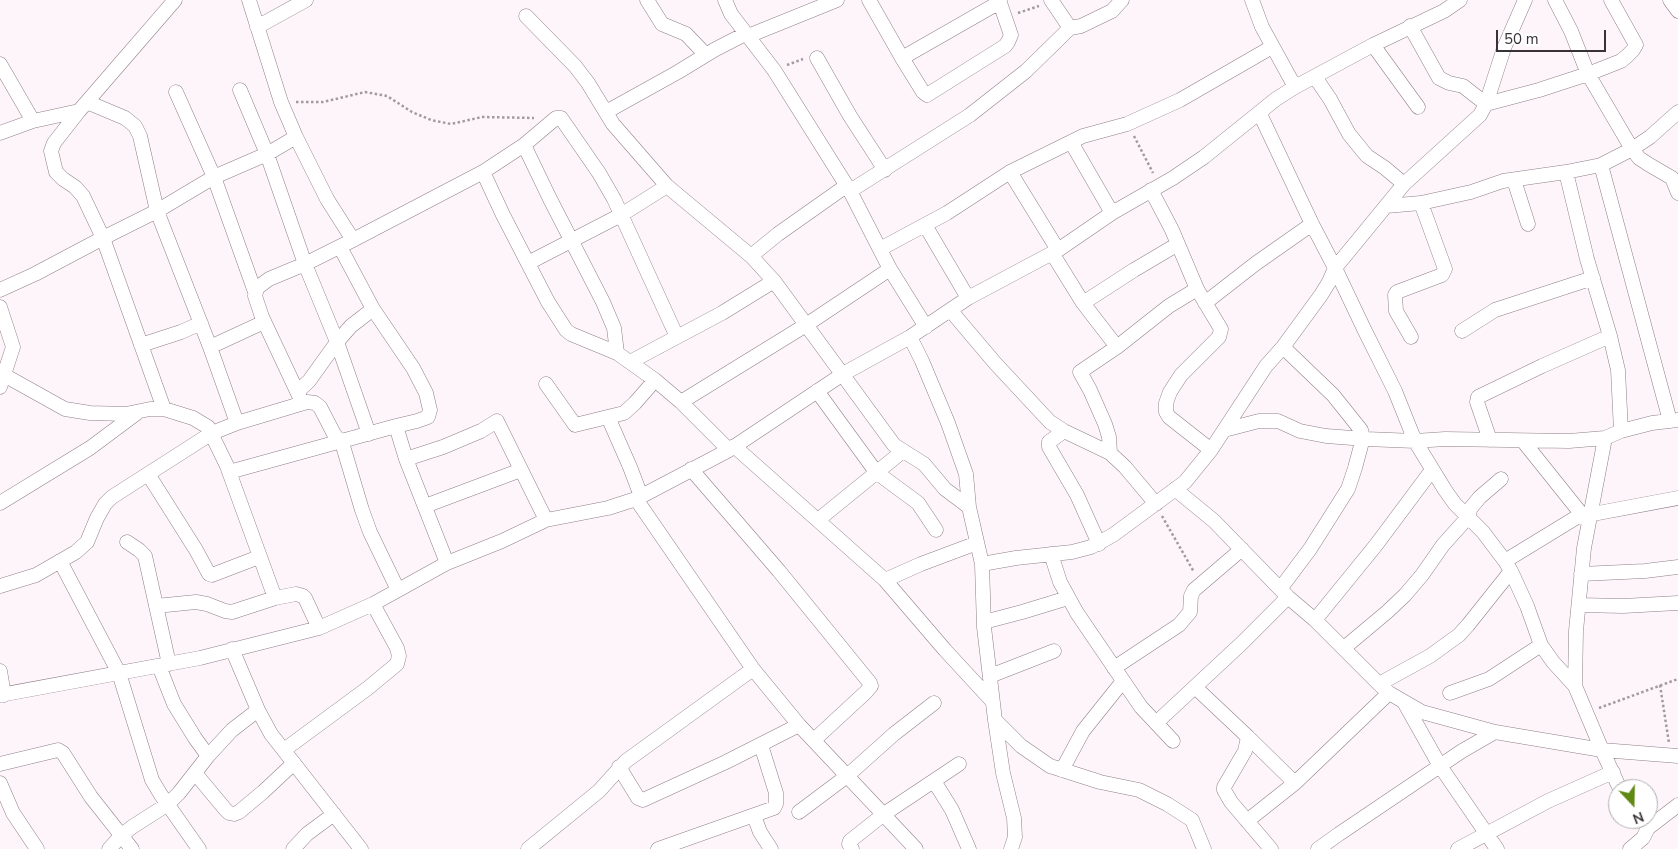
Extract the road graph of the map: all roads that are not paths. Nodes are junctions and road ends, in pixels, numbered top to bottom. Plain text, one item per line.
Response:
1 (175, 0) edge
2 (249, 0) edge
3 (306, 0) edge
4 (646, 0) edge
5 (726, 0) edge
6 (837, 0) edge
7 (869, 0) edge
8 (1122, 0) edge
9 (1460, 0) edge
10 (1525, 0) edge
11 (1555, 0) edge
12 (1670, 0) edge
13 (1000, 1) edge
14 (1052, 1) edge
15 (1256, 2) edge
16 (1617, 2) edge
17 (1678, 11) edge
18 (526, 16) dead end
19 (1410, 26) junction
20 (257, 27) junction
21 (1070, 28) junction
22 (747, 35) junction
23 (1374, 44) junction
24 (1272, 46) junction
25 (706, 55) junction
26 (816, 58) road end
27 (902, 58) junction
28 (0, 64) edge
29 (1588, 74) junction
30 (1315, 77) junction
31 (1295, 87) junction
32 (240, 90) dead end
33 (176, 92) dead end
34 (1486, 104) junction
35 (83, 106) junction
36 (1418, 108) dead end
37 (606, 112) junction
38 (1678, 112) edge
39 (1260, 114) junction
40 (33, 121) junction
41 (0, 133) edge
42 (296, 137) junction
43 (1071, 142) junction
44 (524, 145) junction
45 (1632, 149) junction
46 (267, 154) junction
47 (1600, 165) junction
48 (886, 170) junction
49 (483, 172) junction
50 (1010, 172) junction
51 (1566, 172) junction
52 (214, 177) junction
53 (1514, 180) junction
54 (1404, 184) junction
55 (667, 186) junction
56 (848, 188) junction
57 (1156, 188) junction
58 (1678, 192) edge
59 (1421, 203) junction
60 (1386, 206) junction
61 (157, 211) junction
62 (1112, 213) junction
63 (621, 215) junction
64 (926, 224) junction
65 (1312, 224) junction
66 (1528, 224) dead end
67 (103, 238) junction
68 (353, 240) junction
69 (572, 240) junction
70 (1178, 244) junction
71 (340, 246) junction
72 (880, 249) junction
73 (1055, 251) junction
74 (751, 256) junction
75 (528, 263) junction
76 (305, 264) junction
77 (890, 268) junction
78 (1336, 268) junction
79 (1593, 278) junction
80 (774, 280) junction
81 (1197, 289) junction
82 (0, 290) edge
83 (255, 292) junction
84 (968, 298) junction
85 (1083, 303) junction
86 (1205, 303) junction
87 (0, 307) edge
88 (372, 309) junction
89 (951, 311) junction
90 (264, 322) junction
91 (201, 324) junction
92 (806, 325) junction
93 (926, 327) junction
94 (1462, 331) dead end
95 (1610, 336) junction
96 (677, 337) junction
97 (910, 337) junction
98 (1411, 337) dead end
99 (337, 342) junction
100 (141, 344) junction
101 (210, 347) junction
102 (1117, 347) junction
103 (1283, 347) junction
104 (6, 349) edge
105 (617, 353) junction
106 (630, 362) junction
107 (843, 374) junction
108 (655, 380) junction
109 (2, 381) edge
110 (546, 384) dead end
111 (817, 391) junction
112 (300, 396) junction
113 (681, 402) junction
114 (164, 409) junction
115 (138, 412) junction
116 (608, 417) junction
117 (1674, 420) edge
118 (237, 422) junction
119 (396, 426) junction
120 (1224, 430) junction
121 (1064, 431) junction
122 (1621, 431) junction
123 (212, 433) junction
124 (369, 434) junction
125 (1363, 438) junction
126 (1605, 438) junction
127 (1490, 440) junction
128 (1523, 440) junction
129 (340, 442) junction
130 (1416, 442) junction
131 (731, 448) junction
132 (1211, 450) junction
133 (903, 451) junction
134 (1110, 453) junction
135 (406, 459) junction
136 (691, 469) junction
137 (521, 470) junction
138 (1432, 470) junction
139 (229, 472) junction
140 (876, 472) junction
141 (148, 474) junction
142 (1501, 479) dead end
143 (1176, 489) junction
144 (639, 498) junction
145 (1678, 498) edge
146 (0, 503) edge
147 (1156, 504) junction
148 (425, 506) junction
149 (969, 507) junction
150 (1586, 515) junction
151 (1469, 516) junction
152 (546, 520) junction
153 (818, 520) junction
154 (936, 530) dead end
155 (127, 542) dead end
156 (978, 543) junction
157 (1098, 544) junction
158 (1242, 549) junction
159 (1051, 554) junction
160 (259, 557) junction
161 (60, 560) junction
162 (447, 563) junction
163 (982, 564) junction
164 (1508, 566) junction
165 (1678, 567) edge
166 (1581, 574) junction
167 (885, 580) junction
168 (0, 586) edge
169 (398, 590) junction
170 (1284, 593) junction
171 (275, 598) junction
172 (1068, 598) junction
173 (1678, 603) edge
174 (373, 604) junction
175 (1579, 605) junction
176 (156, 606) junction
177 (1315, 620) junction
178 (984, 622) junction
179 (319, 628) junction
180 (1541, 645) junction
181 (1344, 648) junction
182 (232, 649) junction
183 (1054, 651) dead end
184 (164, 665) junction
185 (1114, 668) junction
186 (753, 669) junction
187 (0, 671) edge
188 (119, 673) junction
189 (990, 676) junction
190 (1123, 681) junction
191 (1576, 686) junction
192 (1195, 687) junction
193 (1384, 688) junction
194 (1450, 693) dead end
195 (2, 695) edge
196 (1403, 701) junction
197 (993, 702) junction
198 (934, 703) dead end
199 (258, 710) junction
200 (995, 720) junction
201 (1156, 723) junction
202 (799, 725) junction
203 (1495, 732) junction
204 (1248, 737) junction
205 (814, 740) junction
206 (1173, 742) dead end
207 (761, 745) junction
208 (284, 750) junction
209 (1602, 750) junction
210 (1675, 755) edge
211 (208, 756) junction
212 (294, 763) junction
213 (0, 764) edge
214 (959, 764) dead end
215 (1440, 766) junction
216 (619, 767) junction
217 (1062, 770) junction
218 (1613, 772) junction
219 (195, 773) junction
220 (847, 776) junction
221 (1616, 779) edge
222 (934, 781) junction
223 (0, 783) edge
224 (1295, 783) junction
225 (4, 799) edge
226 (168, 804) junction
227 (1678, 804) edge
228 (799, 812) dead end
229 (334, 814) junction
230 (884, 814) junction
231 (754, 816) junction
232 (1658, 816) edge
233 (1247, 821) junction
234 (1644, 829) edge
235 (1487, 835) junction
236 (120, 836) junction
237 (37, 849) edge
238 (109, 849) edge
239 (132, 849) edge
240 (199, 849) edge
241 (293, 849) edge
242 (361, 849) edge
243 (528, 849) edge
244 (658, 849) edge
245 (771, 849) edge
246 (852, 849) edge
247 (916, 849) edge
248 (969, 849) edge
249 (1011, 849) edge
250 (1204, 849) edge
251 (1271, 849) edge
252 (1318, 849) edge
253 (1458, 849) edge
254 (1497, 849) edge
255 (1630, 849) edge

1 - 35 street
2 - 20 street
3 - 20 street
4 - 25 street
5 - 22 street
6 - 22 street
7 - 27 street
8 - 21 street
9 - 19 street
10 - 34 street
11 - 29 street
12 - 17 street
13 - 27 street
13 - 27 street
14 - 21 street
15 - 24 street
16 - 29 street
18 - 37 street
19 - 23 street
19 - 34 street
20 - 42 street
21 - 48 street
22 - 25 street
22 - 56 street
23 - 30 street
23 - 36 street
24 - 31 street
24 - 43 street
25 - 37 street
26 - 48 street
28 - 40 street
29 - 34 street
29 - 45 street
30 - 31 street
30 - 54 street
31 - 39 street
32 - 46 street
33 - 52 street
34 - 54 street
35 - 40 street
35 - 61 street
35 - 67 street
37 - 55 street
38 - 45 street
39 - 57 street
39 - 65 street
40 - 41 street
42 - 46 street
42 - 68 street
43 - 50 street
43 - 62 street
44 - 49 street
44 - 63 street
44 - 69 street
45 - 47 street
45 - 58 street
46 - 52 street
46 - 76 street
47 - 51 street
47 - 117 street
48 - 56 street
49 - 68 street
49 - 75 street
50 - 64 street
50 - 73 street
51 - 53 street
51 - 79 street
52 - 61 street
52 - 83 street
53 - 59 street
53 - 66 street
54 - 60 street
55 - 63 street
55 - 74 street
56 - 72 street
56 - 74 street
57 - 62 street
57 - 70 street
59 - 60 street
59 - 98 street
60 - 78 street
61 - 67 street
61 - 91 street
62 - 73 street
63 - 69 street
63 - 96 street
64 - 72 street
64 - 84 street
65 - 78 street
65 - 86 street
67 - 82 street
67 - 100 street
68 - 71 street
69 - 75 street
69 - 105 street
70 - 81 street
70 - 85 street
71 - 76 street
71 - 88 street
72 - 77 street
73 - 84 street
73 - 85 street
74 - 80 street
75 - 105 street
76 - 83 street
76 - 99 street
77 - 92 street
77 - 93 street
78 - 103 street
78 - 130 street
79 - 94 street
79 - 95 street
80 - 92 street
80 - 96 street
81 - 86 street
81 - 102 street
83 - 90 street
84 - 89 street
85 - 102 street
86 - 132 street
87 - 104 street
88 - 99 street
88 - 119 street
89 - 93 street
89 - 121 street
90 - 101 street
90 - 112 street
91 - 100 street
91 - 101 street
92 - 107 street
92 - 113 street
93 - 97 street
95 - 122 street
95 - 127 street
96 - 106 street
97 - 107 street
97 - 149 street
99 - 112 street
99 - 124 street
100 - 114 street
101 - 118 street
102 - 134 street
103 - 120 street
103 - 125 street
104 - 109 street
105 - 106 street
106 - 108 street
107 - 111 street
107 - 133 street
108 - 113 street
108 - 116 street
109 - 115 street
110 - 116 street
111 - 131 street
111 - 140 street
112 - 118 street
112 - 129 street
113 - 131 street
114 - 115 street
114 - 123 street
115 - 146 street
116 - 144 street
117 - 122 street
118 - 123 street
119 - 124 street
119 - 135 street
120 - 125 street
120 - 132 street
121 - 134 street
121 - 157 street
122 - 126 street
123 - 139 street
123 - 141 street
124 - 129 street
125 - 130 street
125 - 170 street
126 - 128 street
126 - 150 street
127 - 128 street
127 - 130 street
128 - 150 street
129 - 139 street
129 - 169 street
130 - 138 street
131 - 136 street
131 - 153 street
132 - 143 street
133 - 140 street
133 - 149 street
134 - 147 street
135 - 137 street
135 - 148 street
136 - 144 street
136 - 205 street
137 - 148 street
137 - 152 street
138 - 151 street
138 - 177 street
139 - 160 street
140 - 153 street
140 - 154 street
141 - 160 street
141 - 161 street
142 - 151 street
143 - 147 street
143 - 158 street
144 - 152 street
144 - 186 street
145 - 150 street
147 - 157 street
148 - 162 street
149 - 156 street
150 - 164 street
150 - 166 street
151 - 164 street
151 - 181 street
152 - 162 street
153 - 167 street
155 - 176 street
156 - 163 street
156 - 167 street
157 - 159 street
158 - 170 street
158 - 185 street
159 - 163 street
159 - 172 street
160 - 171 street
161 - 168 street
161 - 188 street
162 - 169 street
163 - 178 street
164 - 180 street
164 - 193 street
165 - 166 street
166 - 175 street
167 - 197 street
169 - 174 street
170 - 177 street
170 - 192 street
171 - 176 street
171 - 179 street
172 - 178 street
172 - 185 street
173 - 175 street
174 - 179 street
174 - 208 street
175 - 191 street
176 - 184 street
177 - 181 street
178 - 189 street
179 - 182 street
180 - 191 street
180 - 194 street
181 - 193 street
182 - 184 street
182 - 199 street
183 - 189 street
184 - 188 street
184 - 211 street
185 - 190 street
186 - 202 street
186 - 216 street
187 - 195 street
188 - 195 street
188 - 226 street
189 - 197 street
190 - 201 street
190 - 217 street
191 - 209 street
192 - 201 street
192 - 204 street
193 - 196 street
193 - 224 street
196 - 203 street
196 - 215 street
197 - 200 street
198 - 220 street
199 - 208 street
199 - 211 street
200 - 217 street
200 - 249 street
201 - 206 street
202 - 205 street
202 - 207 street
203 - 209 street
203 - 215 street
204 - 224 street
204 - 233 street
205 - 220 street
207 - 216 street
207 - 231 street
208 - 212 street
209 - 210 street
209 - 218 street
211 - 219 street
212 - 219 street
212 - 229 street
213 - 236 street
214 - 222 street
215 - 235 street
215 - 252 street
216 - 243 street
217 - 250 street
218 - 221 street
218 - 235 street
219 - 226 street
220 - 228 street
220 - 230 street
222 - 230 street
222 - 248 street
223 - 225 street
224 - 233 street
225 - 237 street
226 - 236 street
226 - 240 street
227 - 232 street
229 - 241 street
229 - 242 street
230 - 246 street
230 - 247 street
231 - 244 street
231 - 245 street
233 - 251 street
234 - 255 street
235 - 253 street
235 - 254 street
236 - 238 street
236 - 239 street

